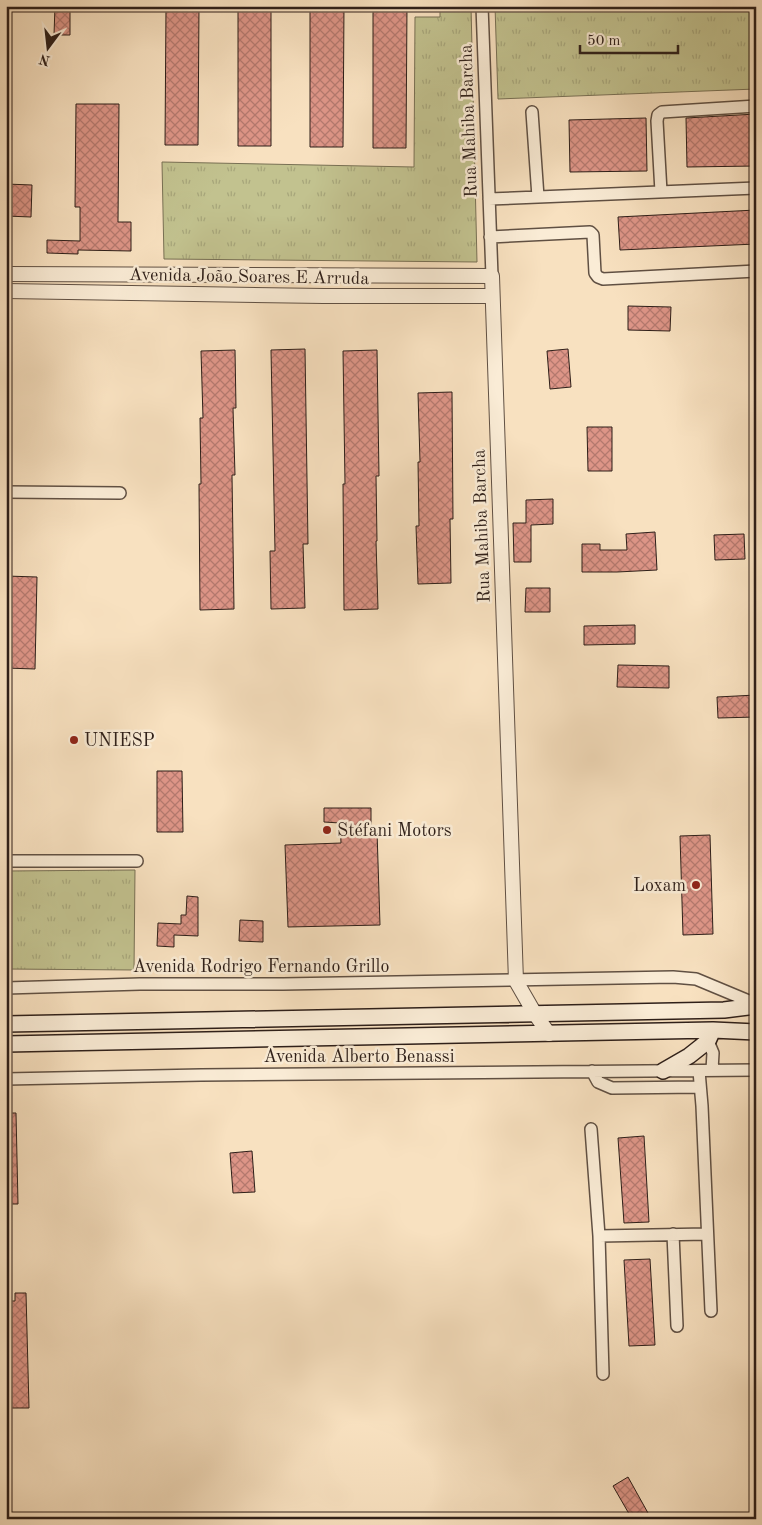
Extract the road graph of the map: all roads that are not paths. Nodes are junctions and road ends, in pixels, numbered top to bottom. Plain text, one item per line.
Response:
1 (482, 6) edge
2 (756, 106) edge
3 (532, 112) dead end
4 (756, 188) edge
5 (661, 192) junction
6 (538, 197) junction
7 (489, 199) junction
8 (490, 237) junction
9 (756, 271) edge
10 (6, 274) edge
11 (33, 274) junction
12 (371, 275) junction
13 (492, 276) junction
14 (6, 291) edge
15 (33, 292) junction
16 (371, 296) junction
17 (492, 296) junction
18 (6, 492) edge
19 (120, 493) dead end
20 (6, 861) edge
21 (137, 861) dead end
22 (516, 980) junction
23 (6, 988) edge
24 (756, 1005) edge
25 (535, 1014) junction
26 (6, 1024) edge
27 (756, 1032) edge
28 (550, 1034) junction
29 (710, 1035) junction
30 (6, 1044) edge
31 (712, 1070) junction
32 (756, 1070) edge
33 (663, 1071) junction
34 (698, 1071) junction
35 (592, 1072) junction
36 (6, 1079) edge
37 (700, 1088) junction
38 (591, 1129) dead end
39 (673, 1234) junction
40 (707, 1234) junction
41 (599, 1236) junction
42 (711, 1311) dead end
43 (677, 1326) dead end
44 (603, 1374) dead end

1 - 7 street, Rua Mahiba Barcha
2 - 5 street
3 - 6 street
4 - 5 street
5 - 6 street
6 - 7 street
7 - 8 street, Rua Mahiba Barcha
8 - 9 street
8 - 13 street, Rua Mahiba Barcha
10 - 11 street, Avenida João Soares E Arruda
11 - 12 street, Avenida João Soares E Arruda
11 - 15 street
12 - 13 street, Avenida João Soares E Arruda
12 - 16 street
13 - 17 street, Rua Mahiba Barcha
14 - 15 street, Avenida João Soares E Arruda
15 - 16 street, Avenida João Soares E Arruda
16 - 17 street, Avenida João Soares E Arruda
17 - 22 street, Rua Mahiba Barcha
18 - 19 street
20 - 21 street
22 - 23 street, Avenida Rodrigo Fernando Grillo
22 - 24 street, Avenida Rodrigo Fernando Grillo
22 - 25 street, Rua Mahiba Barcha
24 - 25 main road
25 - 26 main road
25 - 28 street, Rua Mahiba Barcha
27 - 29 main road
28 - 29 main road
28 - 30 main road
29 - 31 street
29 - 33 main road
31 - 32 street, Avenida Alberto Benassi
31 - 34 street, Avenida Alberto Benassi
33 - 34 street, Avenida Alberto Benassi
33 - 35 street, Avenida Alberto Benassi
34 - 37 street
35 - 36 street, Avenida Alberto Benassi
35 - 37 street
37 - 40 street
38 - 41 street
39 - 40 street
39 - 41 street
39 - 43 street
40 - 42 street
41 - 44 street

